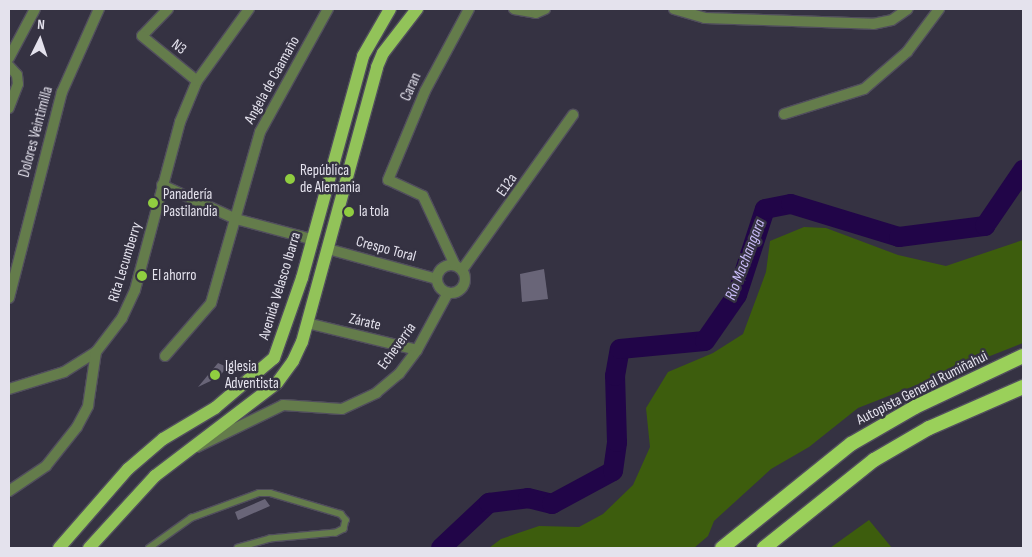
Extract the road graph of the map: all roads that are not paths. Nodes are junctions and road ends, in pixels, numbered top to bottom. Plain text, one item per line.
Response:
1 (35, 9) edge
2 (99, 9) edge
3 (168, 9) edge
4 (250, 9) edge
5 (328, 9) edge
6 (390, 9) edge
7 (417, 9) edge
8 (469, 9) edge
9 (514, 9) edge
10 (545, 9) edge
11 (674, 9) edge
12 (908, 9) edge
13 (939, 9) edge
14 (9, 58) edge
15 (9, 66) edge
16 (197, 81) junction
17 (9, 108) edge
18 (784, 114) dead end
19 (573, 115) dead end
20 (162, 184) junction
21 (236, 219) junction
22 (312, 238) junction
23 (328, 248) junction
24 (459, 267) junction
25 (436, 279) junction
26 (448, 293) junction
27 (9, 298) edge
28 (307, 323) junction
29 (417, 350) junction
30 (96, 352) junction
31 (165, 356) dead end
32 (1023, 356) edge
33 (1023, 387) edge
34 (9, 389) edge
35 (189, 450) junction
36 (9, 491) edge
37 (59, 548) edge
38 (89, 548) edge
39 (149, 548) edge
40 (238, 548) edge
41 (722, 548) edge
42 (764, 548) edge

1 - 14 street
2 - 27 street, Dolores Veintimilla
3 - 16 street, N3
4 - 16 street, Rita Lecumberry
5 - 21 street, Angela de Caamaño
6 - 22 main road, Avenida Velasco Ibarra
7 - 23 main road
8 - 24 street, Caran
9 - 10 street
11 - 12 street
13 - 18 street
15 - 17 street
16 - 20 street, Rita Lecumberry
19 - 24 street, E12a
20 - 21 street
20 - 30 street, Rita Lecumberry
21 - 22 street
21 - 31 street, Angela de Caamaño
22 - 37 main road, Avenida Velasco Ibarra
23 - 25 street, Crespo Toral
23 - 28 main road
24 - 25 street
24 - 26 street, Echeverria
25 - 26 street
26 - 29 street, Echeverria
28 - 29 street, Zárate
28 - 35 main road
29 - 35 street, Echeverria
30 - 34 street, Rita Lecumberry
30 - 36 street
32 - 41 highway, Autopista General Rumiñahui
33 - 42 highway
35 - 38 main road
39 - 40 lane

